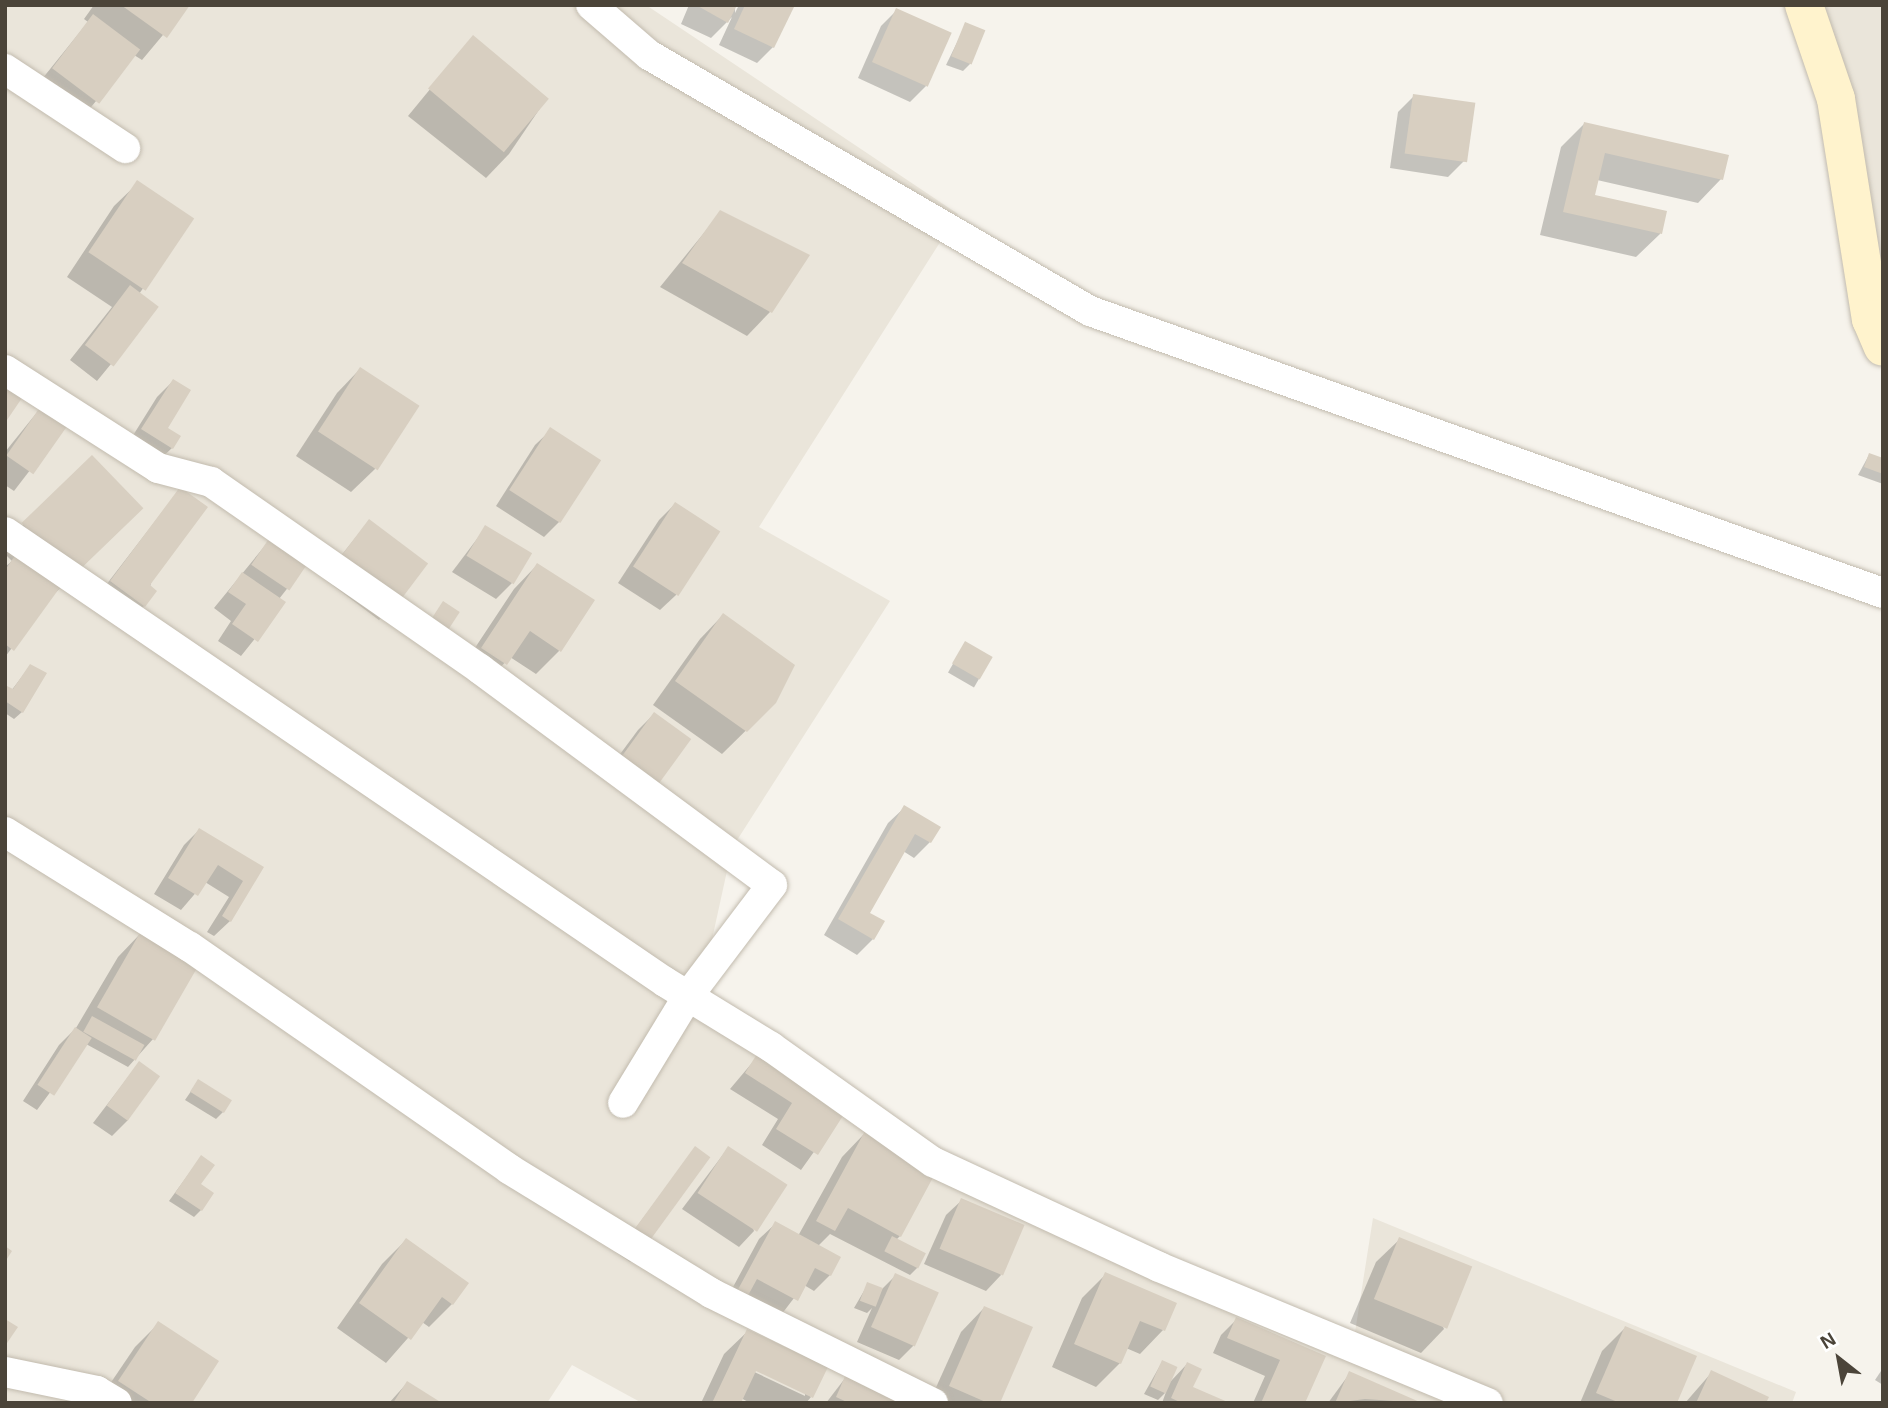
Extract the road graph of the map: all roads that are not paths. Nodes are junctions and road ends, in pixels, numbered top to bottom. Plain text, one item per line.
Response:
1 (591, 5) edge
2 (1804, 5) edge
3 (5, 69) edge
4 (125, 148) dead end
5 (1883, 346) edge
6 (5, 370) edge
7 (5, 531) edge
8 (1883, 593) edge
9 (5, 832) edge
10 (688, 996) junction
11 (624, 1103) dead end
12 (5, 1371) edge
13 (117, 1403) edge
14 (933, 1403) edge
15 (1488, 1403) edge

1 - 8 street
2 - 5 street
3 - 4 street
6 - 10 street
7 - 10 street
9 - 14 street
10 - 11 street
10 - 15 street
12 - 13 street

